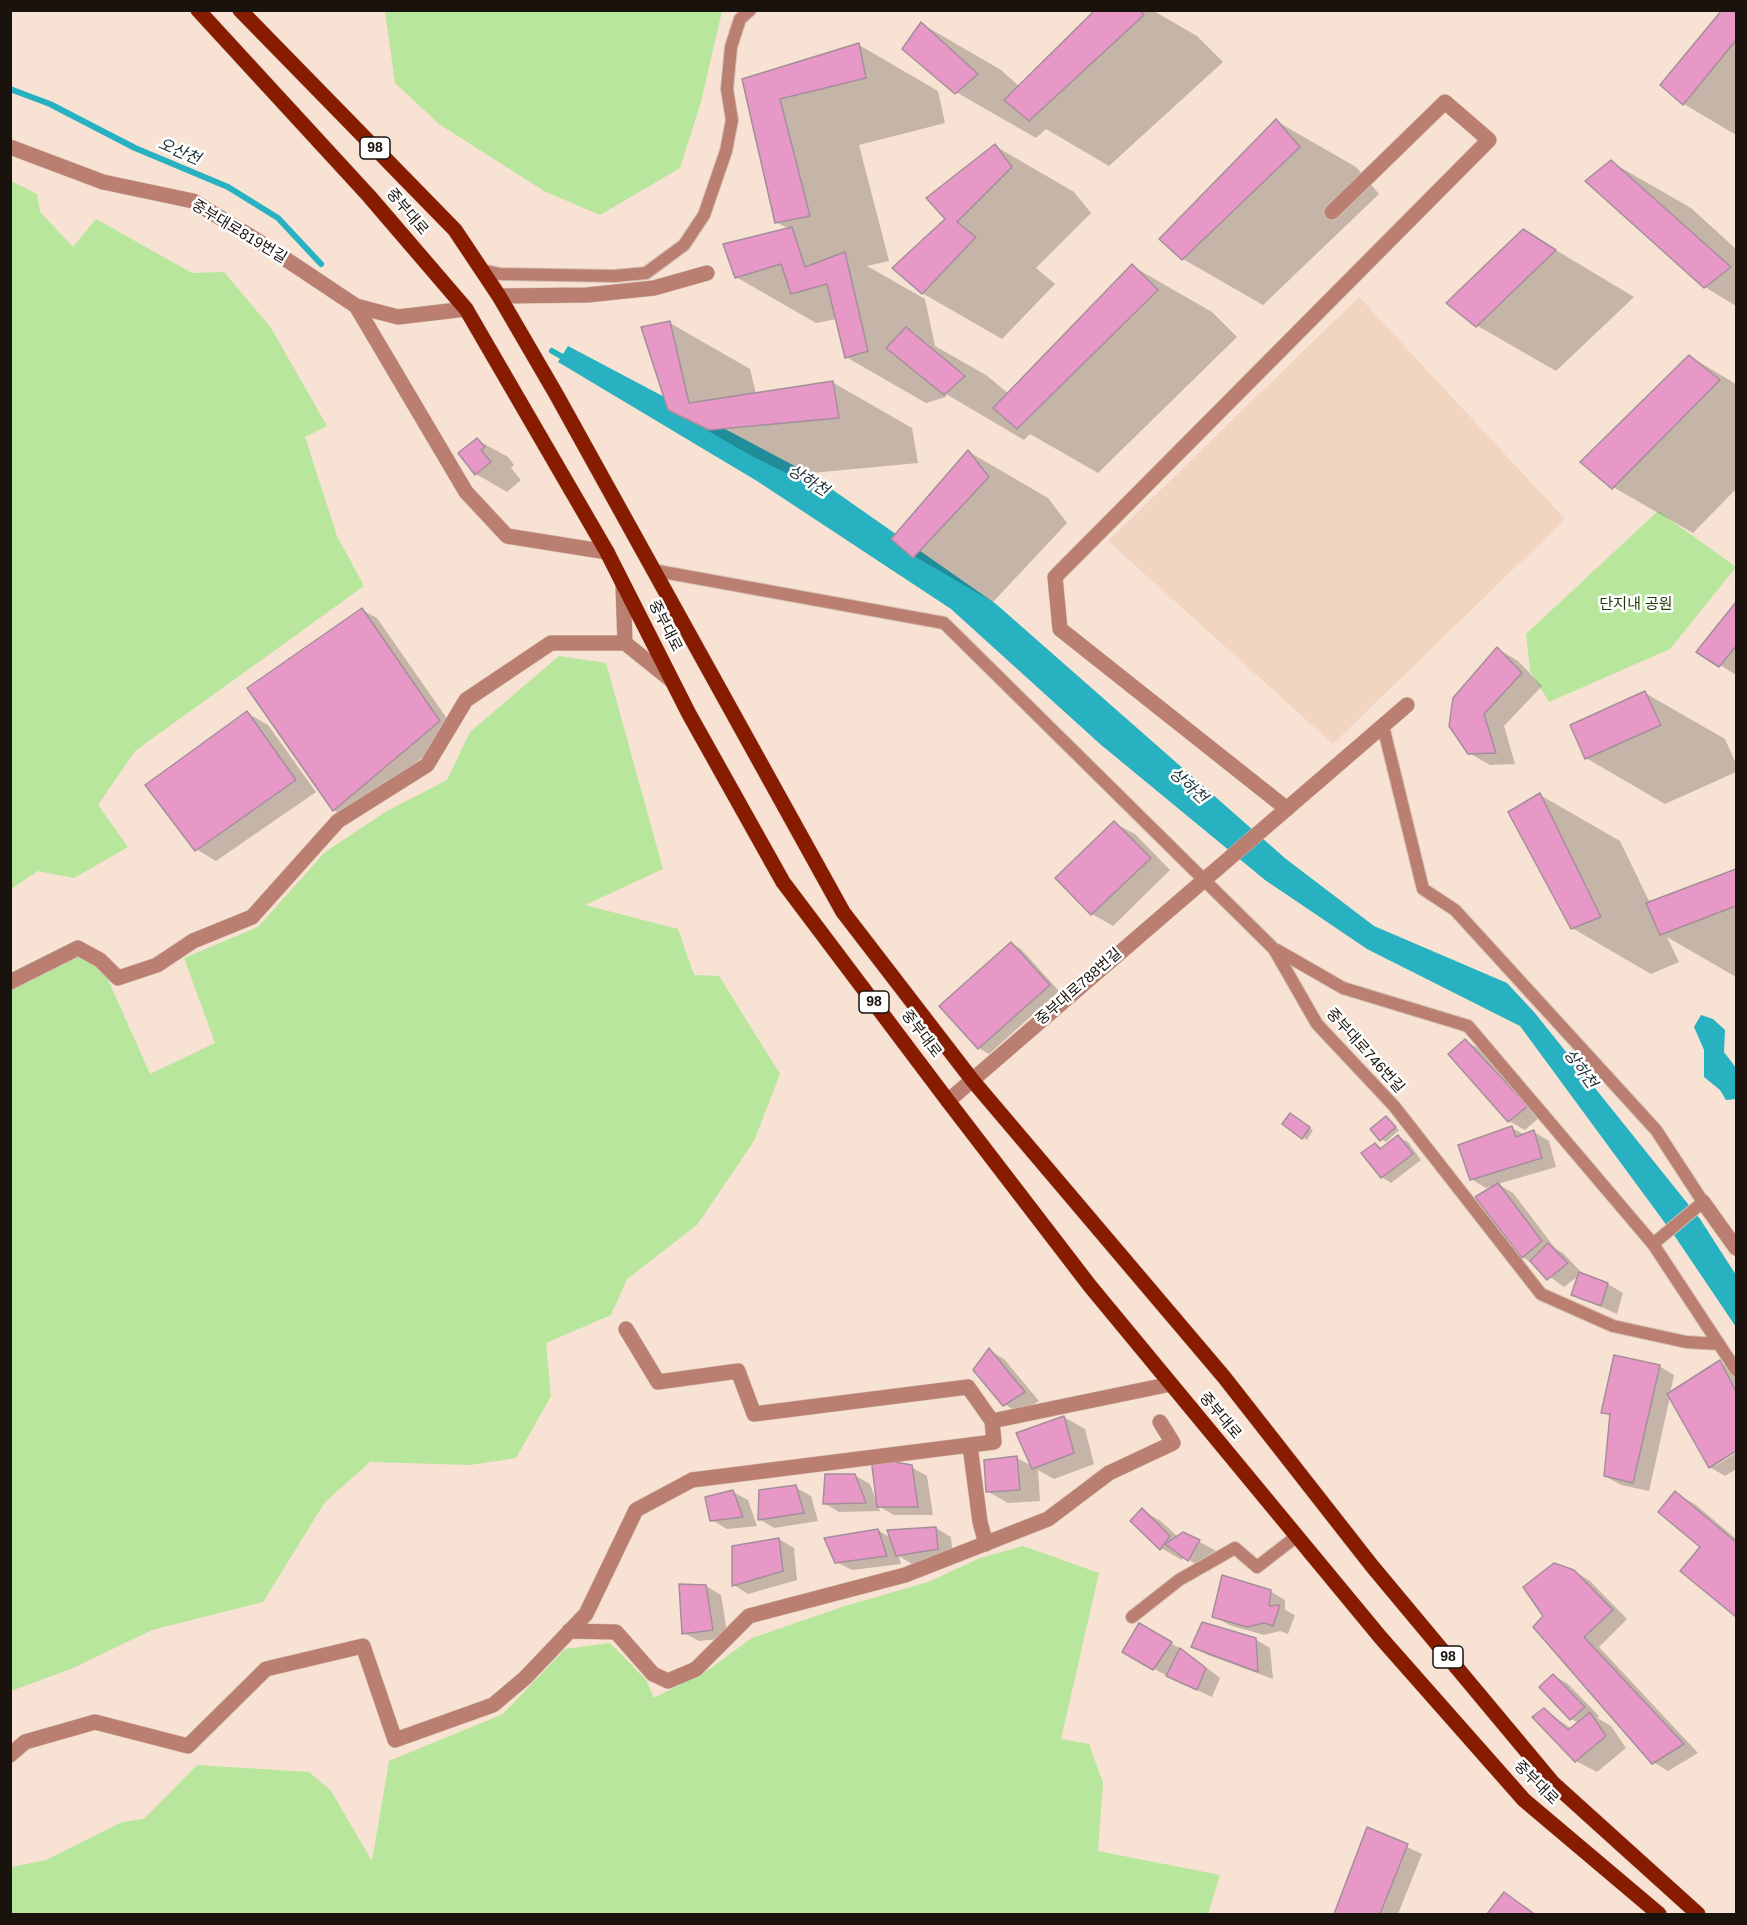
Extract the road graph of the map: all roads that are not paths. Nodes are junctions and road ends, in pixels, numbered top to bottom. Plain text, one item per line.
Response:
1 (198, 10) edge
2 (240, 10) edge
3 (750, 10) edge
4 (10, 147) edge
5 (1332, 212) dead end
6 (482, 270) junction
7 (706, 273) dead end
8 (499, 296) junction
9 (356, 306) junction
10 (466, 309) junction
11 (607, 552) junction
12 (652, 570) junction
13 (623, 585) junction
14 (625, 643) junction
15 (672, 680) junction
16 (1407, 705) dead end
17 (1383, 726) junction
18 (1287, 808) junction
19 (1207, 876) junction
20 (1274, 949) junction
21 (10, 982) edge
22 (973, 1081) junction
23 (948, 1101) junction
24 (1703, 1202) junction
25 (1653, 1244) junction
26 (1737, 1248) edge
27 (626, 1329) dead end
28 (1719, 1344) junction
29 (1737, 1370) edge
30 (1171, 1384) junction
31 (992, 1421) junction
32 (1160, 1422) dead end
33 (970, 1446) junction
34 (1297, 1536) junction
35 (986, 1544) junction
36 (1132, 1617) dead end
37 (569, 1631) junction
38 (10, 1755) edge
39 (1659, 1914) edge
40 (1698, 1914) edge

1 - 10 main road, 중부대로 / 98
2 - 6 main road, 중부대로 / 98
3 - 6 lane
4 - 9 street, 중부대로819번길
5 - 18 street
6 - 8 main road, 중부대로 / 98
7 - 8 street
8 - 12 main road, 중부대로 / 98
9 - 10 street
9 - 11 street
10 - 11 main road, 중부대로 / 98
11 - 13 main road, 중부대로 / 98
12 - 19 lane
12 - 22 main road, 중부대로 / 98
13 - 14 street
13 - 15 main road, 중부대로 / 98
14 - 15 street
14 - 21 street
15 - 23 main road, 중부대로 / 98
16 - 17 street
17 - 18 street
17 - 24 lane
18 - 19 street, 중부대로788번길
19 - 20 lane, 중부대로746번길
19 - 22 street, 중부대로788번길
20 - 25 lane
20 - 28 lane, 중부대로746번길
22 - 23 street, 중부대로788번길
22 - 40 main road, 중부대로 / 98
23 - 30 main road, 중부대로 / 98
24 - 25 lane
24 - 26 street
25 - 28 lane
27 - 31 street
28 - 29 lane
30 - 31 street
30 - 34 main road, 중부대로 / 98
31 - 33 street
32 - 35 street
33 - 35 street
33 - 37 street
34 - 36 lane
34 - 39 main road, 중부대로 / 98
35 - 37 street
37 - 38 street

